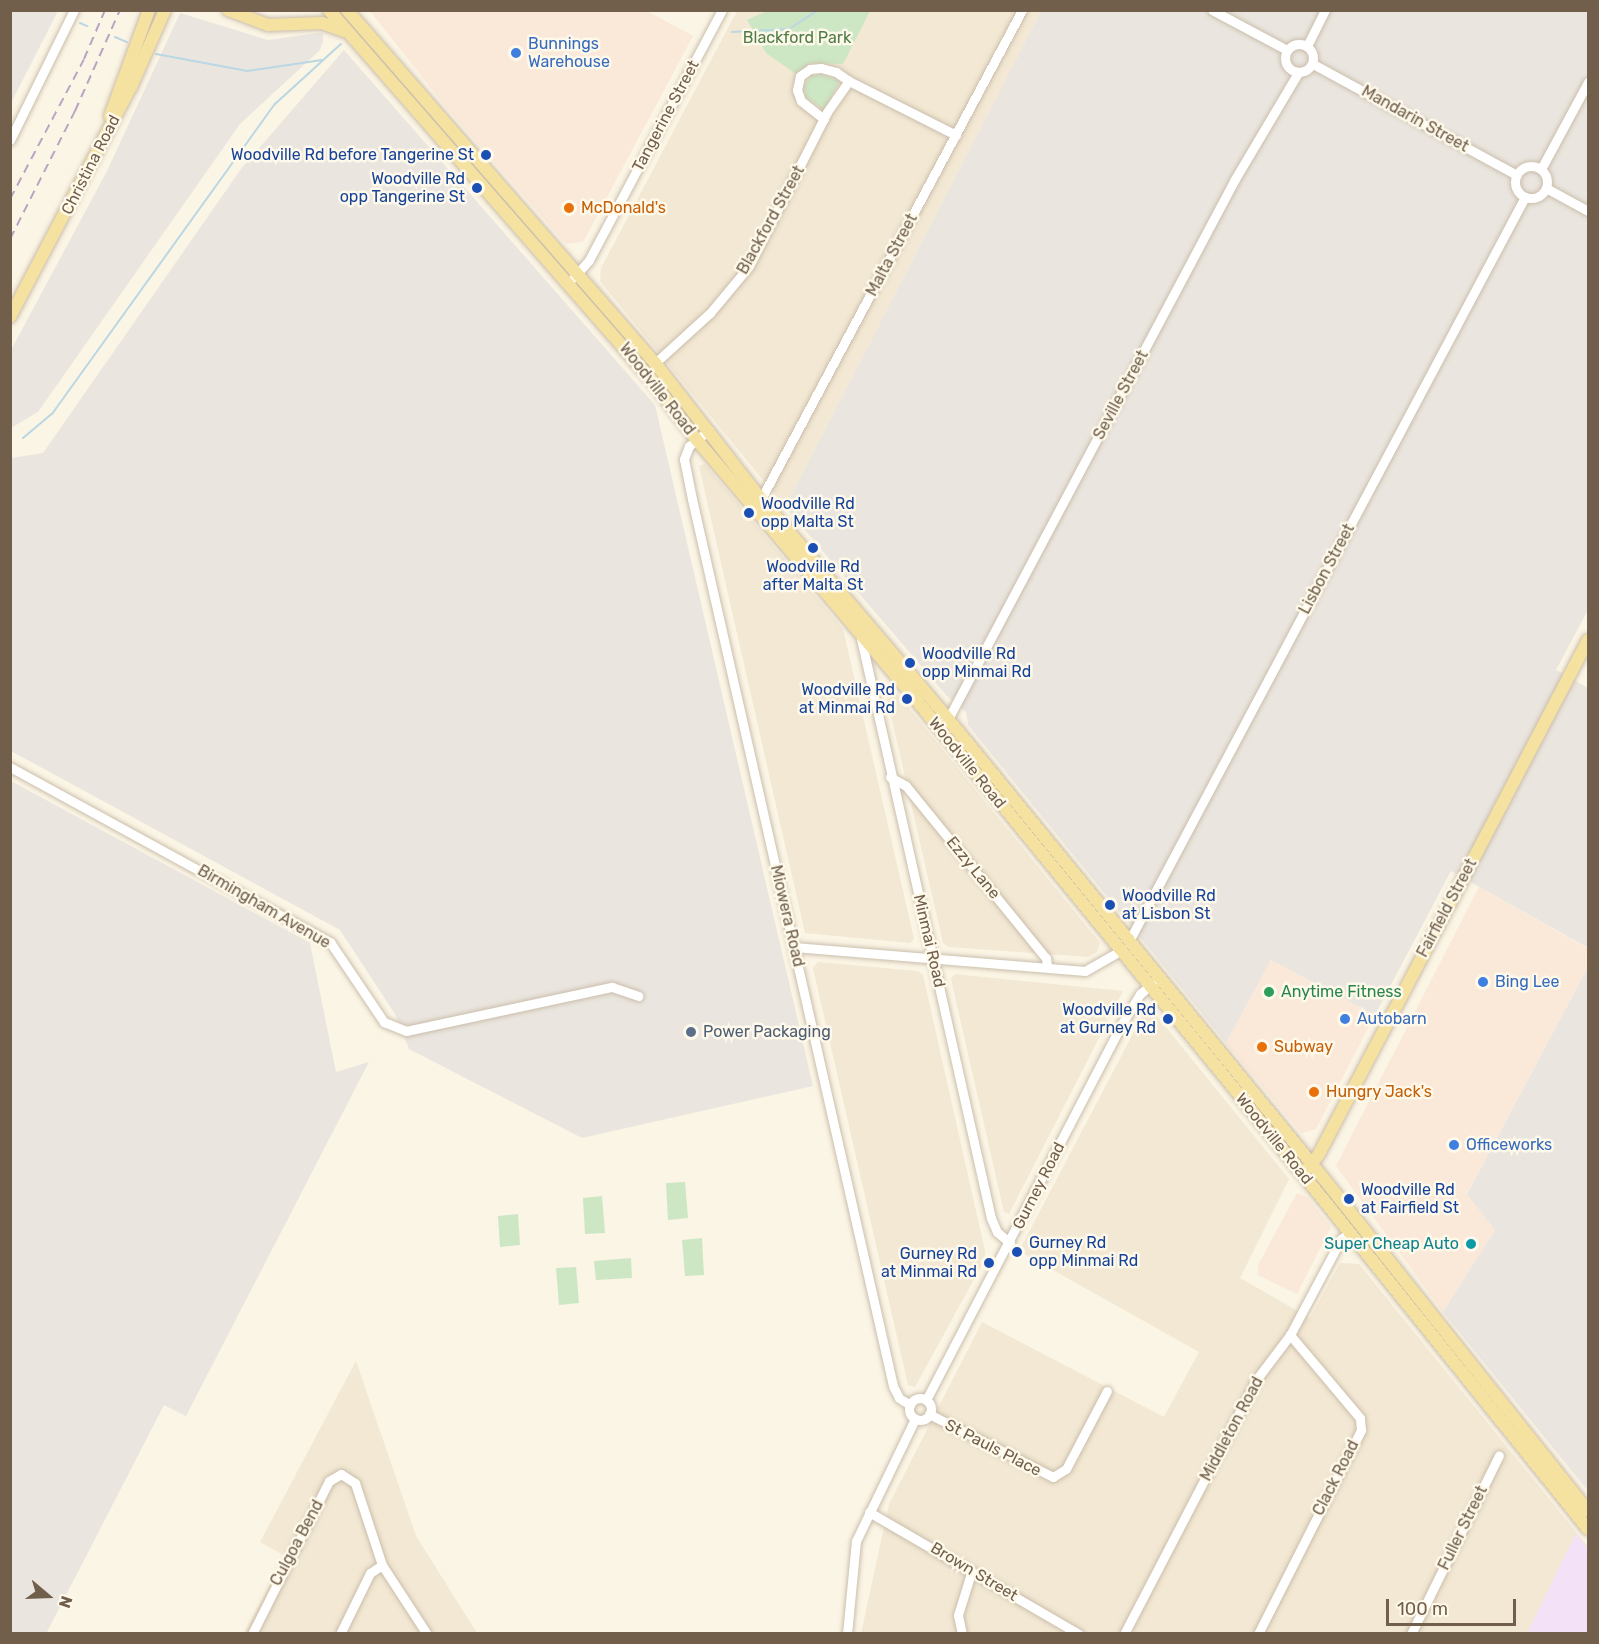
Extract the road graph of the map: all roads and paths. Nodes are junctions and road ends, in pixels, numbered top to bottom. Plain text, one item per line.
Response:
1 (74, 10) edge
2 (149, 10) edge
3 (165, 10) edge
4 (228, 10) edge
5 (329, 10) edge
6 (348, 10) edge
7 (722, 10) edge
8 (1022, 10) edge
9 (1212, 10) edge
10 (1326, 10) edge
11 (352, 37) junction
12 (1307, 46) junction
13 (1287, 50) junction
14 (1313, 64) junction
15 (1298, 73) junction
16 (849, 81) junction
17 (1588, 82) edge
18 (824, 119) junction
19 (956, 135) junction
20 (10, 140) edge
21 (98, 151) junction
22 (1541, 168) junction
23 (1517, 175) junction
24 (1546, 188) junction
25 (1524, 197) junction
26 (1588, 211) edge
27 (574, 278) junction
28 (10, 317) edge
29 (655, 363) junction
30 (709, 430) junction
31 (696, 439) junction
32 (761, 499) junction
33 (860, 633) junction
34 (1588, 640) edge
35 (948, 719) junction
36 (10, 766) edge
37 (890, 777) junction
38 (1129, 941) junction
39 (794, 947) junction
40 (1120, 951) junction
41 (933, 959) junction
42 (1047, 966) junction
43 (1159, 978) junction
44 (1149, 986) junction
45 (638, 996) dead end
46 (1312, 1164) junction
47 (1303, 1175) junction
48 (1350, 1232) junction
49 (1010, 1243) junction
50 (1290, 1335) junction
51 (1107, 1391) dead end
52 (926, 1400) junction
53 (910, 1405) junction
54 (930, 1414) junction
55 (915, 1419) junction
56 (1499, 1455) dead end
57 (1588, 1511) edge
58 (869, 1512) junction
59 (1588, 1529) edge
60 (382, 1565) junction
61 (971, 1573) junction
62 (252, 1634) edge
63 (340, 1634) edge
64 (427, 1634) edge
65 (847, 1634) edge
66 (962, 1634) edge
67 (1079, 1634) edge
68 (1124, 1634) edge
69 (1258, 1634) edge
70 (1412, 1634) edge

1 - 20 street
2 - 21 main road
3 - 21 main road, Christina Road
4 - 11 main road
5 - 11 main road, Woodville Road
6 - 27 main road, Woodville Road
7 - 27 street, Tangerine Street
8 - 19 street, Malta Street
9 - 13 street
10 - 12 street
11 - 27 main road, Woodville Road
12 - 13 street
12 - 14 street
13 - 15 street
14 - 15 street
14 - 23 street, Mandarin Street
15 - 35 street, Seville Street
16 - 18 street, Blackford Street
16 - 18 street
16 - 19 street
17 - 22 street
18 - 29 street, Blackford Street
19 - 32 street, Malta Street
21 - 28 main road, Christina Road
22 - 23 street
22 - 24 street
23 - 25 street
24 - 25 street
24 - 26 street
25 - 38 street, Lisbon Street
27 - 29 main road, Woodville Road
27 - 31 main road, Woodville Road
29 - 30 main road, Woodville Road
30 - 31 street
30 - 32 main road, Woodville Road
31 - 33 main road, Woodville Road
31 - 39 street, Miowera Road
32 - 35 main road, Woodville Road
33 - 37 street, Minmai Road
33 - 40 main road, Woodville Road
34 - 46 main road, Fairfield Street
35 - 38 main road, Woodville Road
36 - 45 street, Birmingham Avenue
37 - 41 street, Minmai Road
37 - 42 street, Ezzy Lane
38 - 43 main road, Woodville Road
39 - 41 street
39 - 53 street, Miowera Road
40 - 42 street
40 - 44 main road, Woodville Road
41 - 42 street
41 - 49 street, Minmai Road
43 - 44 street, Gurney Road
43 - 46 main road, Woodville Road
44 - 47 main road, Woodville Road
44 - 49 street, Gurney Road
46 - 47 main road, Fairfield Street
46 - 57 main road, Woodville Road
47 - 48 main road, Woodville Road
48 - 50 street, Middleton Road
48 - 59 main road, Woodville Road
49 - 52 street, Gurney Road
50 - 68 street, Middleton Road
50 - 69 street, Clack Road
51 - 54 street, St Pauls Place
52 - 53 street
52 - 54 street
53 - 55 street
54 - 55 street
55 - 58 street
56 - 70 street, Fuller Street
58 - 61 street, Brown Street
58 - 65 street
60 - 62 street, Culgoa Bend
60 - 63 street
60 - 64 street
61 - 66 street
61 - 67 street, Brown Street

